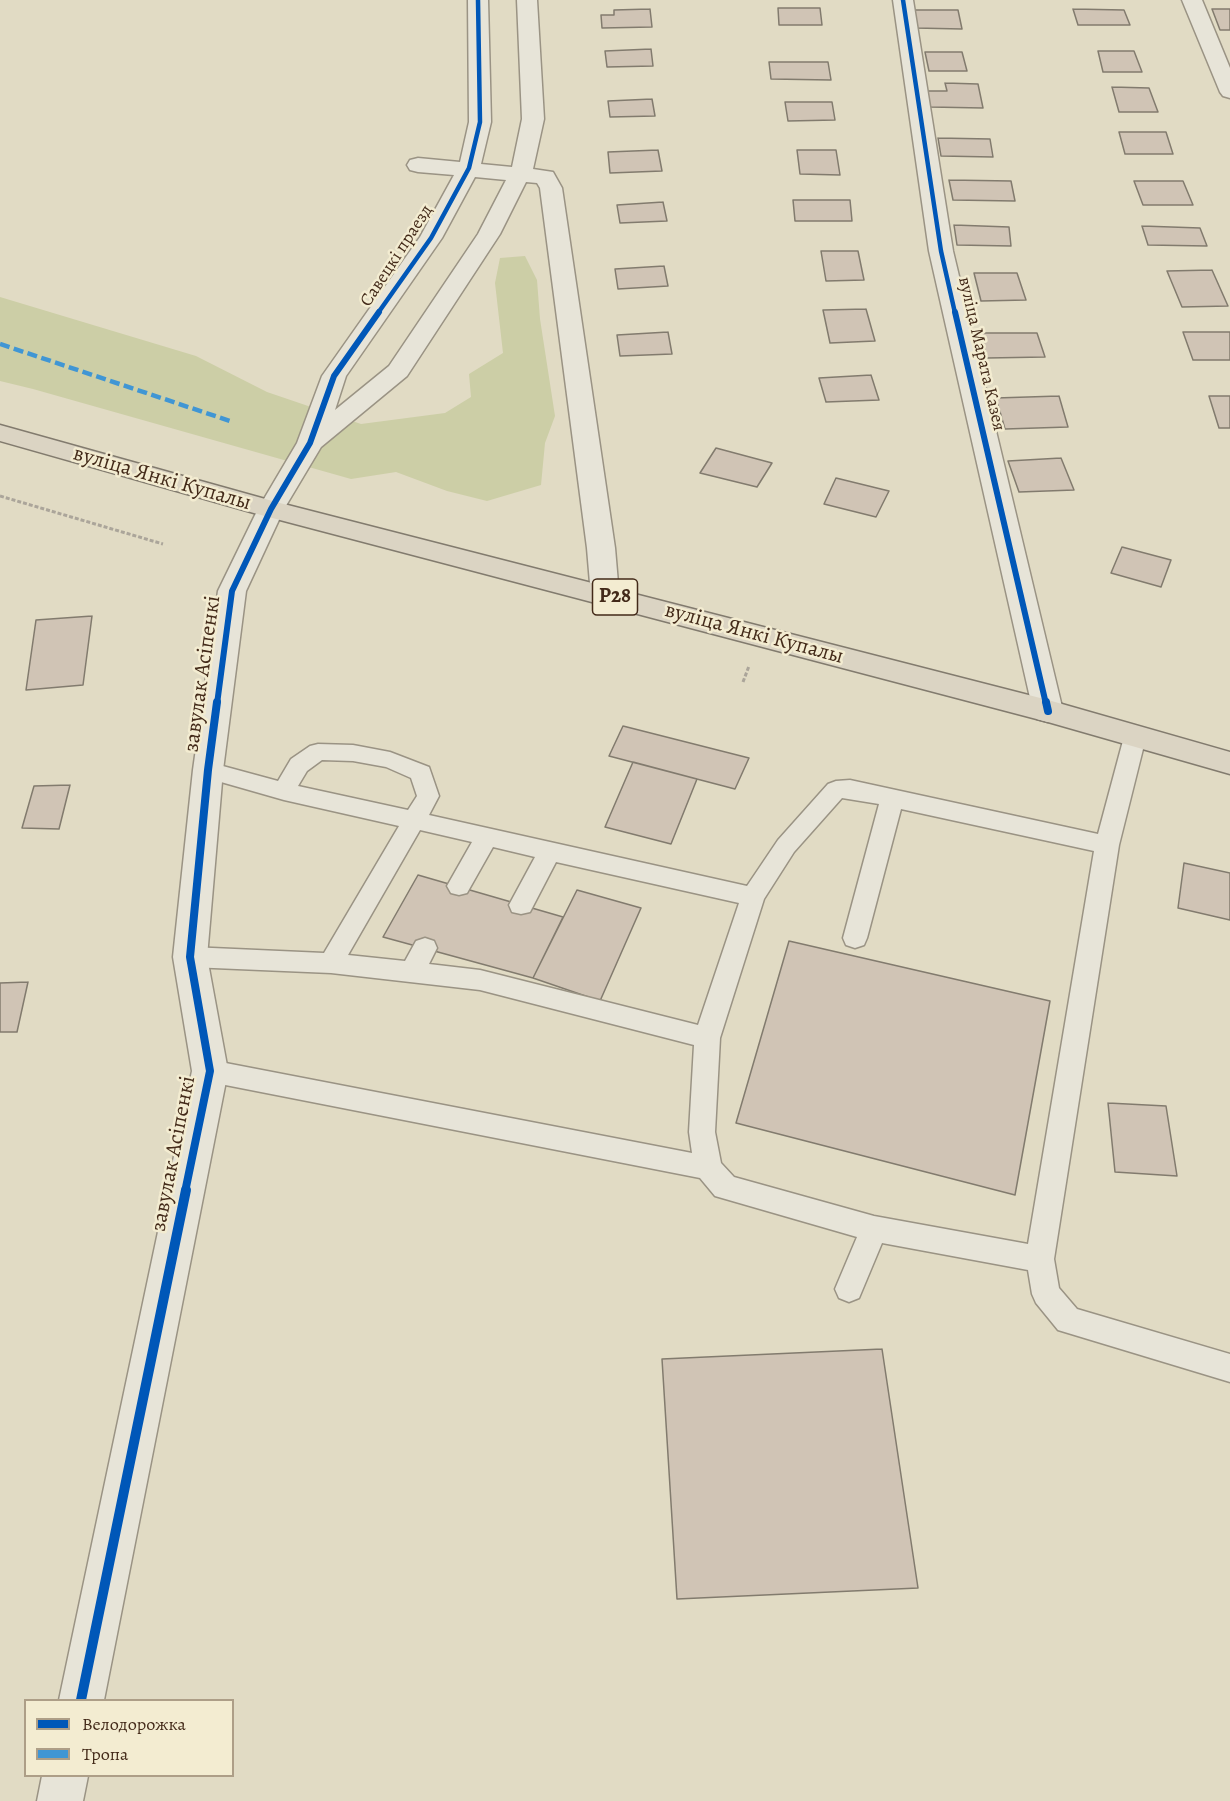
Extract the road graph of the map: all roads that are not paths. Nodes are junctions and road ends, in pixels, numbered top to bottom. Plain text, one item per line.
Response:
1 (478, 0) edge
2 (527, 0) edge
3 (903, 0) edge
4 (1192, 0) edge
5 (1230, 92) edge
6 (418, 165) dead end
7 (469, 168) junction
8 (520, 174) junction
9 (0, 433) edge
10 (310, 442) junction
11 (271, 509) junction
12 (605, 595) junction
13 (1048, 711) junction
14 (1135, 737) junction
15 (1230, 763) edge
16 (208, 770) junction
17 (284, 791) junction
18 (892, 800) junction
19 (416, 820) junction
20 (487, 836) junction
21 (1107, 845) junction
22 (550, 851) junction
23 (459, 886) dead end
24 (753, 897) junction
25 (521, 905) dead end
26 (855, 938) dead end
27 (425, 948) dead end
28 (190, 957) junction
29 (331, 963) junction
30 (412, 972) junction
31 (707, 1038) junction
32 (210, 1071) junction
33 (708, 1168) junction
34 (874, 1229) junction
35 (1040, 1259) junction
36 (849, 1288) dead end
37 (1230, 1368) edge
38 (81, 1699) edge
39 (65, 1777) edge
40 (60, 1801) edge

1 - 7 street, Савецкі праезд
2 - 8 street, Савецкі праезд
3 - 13 street, вуліца Марата Казея
4 - 5 street
6 - 7 street
7 - 8 street
7 - 10 street, Савецкі праезд
8 - 10 street, Савецкі праезд
8 - 12 street
9 - 11 main road, вуліца Янкі Купалы / Р28
10 - 11 street, Савецкі праезд
11 - 12 main road, вуліца Янкі Купалы / Р28
11 - 16 street, завулак Асіпенкі
12 - 13 main road, вуліца Янкі Купалы / Р28
13 - 14 main road, вуліца Янкі Купалы / Р28
14 - 15 main road, вуліца Янкі Купалы / Р28
14 - 21 lane
16 - 17 lane
16 - 28 street, завулак Асіпенкі
17 - 19 lane
17 - 19 lane
18 - 21 lane
18 - 24 lane
18 - 26 lane
19 - 20 lane
19 - 29 lane
20 - 22 lane
20 - 23 lane
21 - 35 lane
22 - 24 lane
22 - 25 lane
24 - 31 lane
27 - 30 lane
28 - 29 lane
28 - 32 street, завулак Асіпенкі
29 - 30 lane
30 - 31 lane
31 - 33 lane
32 - 33 lane
32 - 38 street, завулак Асіпенкі
33 - 34 lane
34 - 35 lane
34 - 36 lane
35 - 37 lane
39 - 40 street

